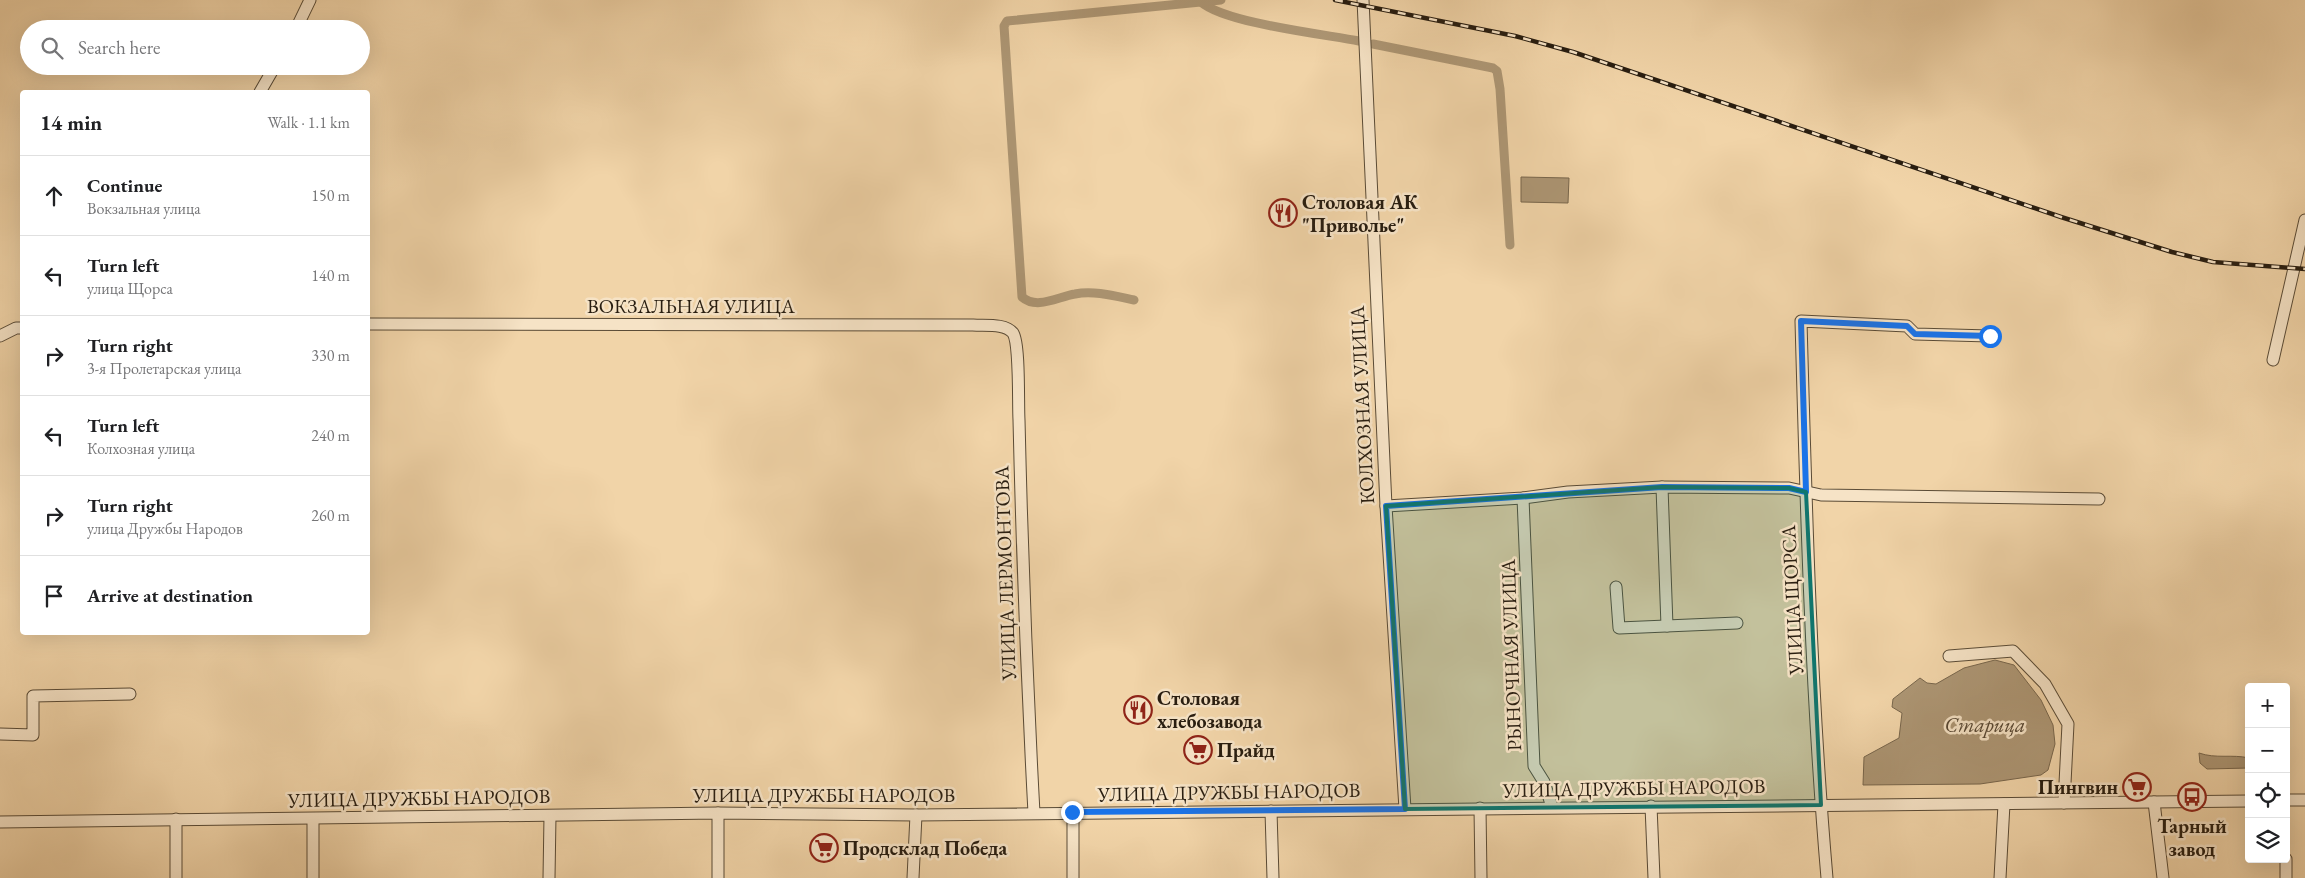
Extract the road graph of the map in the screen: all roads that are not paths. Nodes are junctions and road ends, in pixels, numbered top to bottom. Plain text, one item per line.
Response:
1 (310, 0) edge
2 (1363, 0) edge
3 (300, 20) edge
4 (270, 75) edge
5 (261, 90) edge
6 (2305, 220) edge
7 (370, 324) edge
8 (20, 328) edge
9 (1012, 333) joint
10 (0, 336) edge
11 (1990, 336) dead end
12 (2273, 360) dead end
13 (1662, 487) junction
14 (1806, 492) junction
15 (1523, 498) junction
16 (2099, 499) dead end
17 (1386, 506) junction
18 (1616, 586) dead end
19 (1737, 623) dead end
20 (1667, 626) junction
21 (1949, 656) dead end
22 (130, 694) dead end
23 (0, 734) edge
24 (2290, 800) edge
25 (2305, 800) edge
26 (2245, 801) edge
27 (2154, 802) junction
28 (2064, 803) junction
29 (2004, 804) junction
30 (1821, 805) junction
31 (1651, 806) junction
32 (1552, 807) junction
33 (1480, 808) junction
34 (1405, 809) junction
35 (1292, 810) junction
36 (1242, 811) junction
37 (1271, 811) junction
38 (1034, 812) junction
39 (1072, 812) junction
40 (718, 813) junction
41 (916, 815) junction
42 (550, 816) junction
43 (314, 818) junction
44 (176, 819) junction
45 (0, 822) edge
46 (1272, 836) junction
47 (2286, 863) edge
48 (176, 878) edge
49 (313, 878) edge
50 (549, 878) edge
51 (718, 878) edge
52 (913, 878) edge
53 (1073, 878) edge
54 (1273, 878) edge
55 (1481, 878) edge
56 (1654, 878) edge
57 (1827, 878) edge
58 (2000, 878) edge
59 (2163, 878) edge
60 (2286, 878) edge

1 - 3 street
2 - 17 street, КОЛХОЗНАЯ УЛИЦА
4 - 5 street
6 - 12 street
7 - 9 street, ВОКЗАЛЬНАЯ УЛИЦА
8 - 10 street
9 - 38 street, УЛИЦА ЛЕРМОНТОВА
11 - 14 street, УЛИЦА ЩОРСА
13 - 14 street
13 - 15 street
13 - 20 street
14 - 16 street
14 - 30 street, УЛИЦА ЩОРСА
15 - 17 street
15 - 32 street, РЫНОЧНАЯ УЛИЦА
17 - 34 street, КОЛХОЗНАЯ УЛИЦА
18 - 20 street
19 - 20 street
21 - 28 street
22 - 23 street
24 - 25 street
26 - 27 street, УЛИЦА ДРУЖБЫ НАРОДОВ
27 - 28 street, УЛИЦА ДРУЖБЫ НАРОДОВ
27 - 59 street
28 - 29 street, УЛИЦА ДРУЖБЫ НАРОДОВ
29 - 30 street, УЛИЦА ДРУЖБЫ НАРОДОВ
29 - 58 street
30 - 31 street, УЛИЦА ДРУЖБЫ НАРОДОВ
30 - 57 street, УЛИЦА ЩОРСА
31 - 32 street, УЛИЦА ДРУЖБЫ НАРОДОВ
31 - 56 street
32 - 33 street, УЛИЦА ДРУЖБЫ НАРОДОВ
33 - 34 street, УЛИЦА ДРУЖБЫ НАРОДОВ
33 - 55 street
34 - 35 street, УЛИЦА ДРУЖБЫ НАРОДОВ
35 - 37 street, УЛИЦА ДРУЖБЫ НАРОДОВ
35 - 46 street
36 - 37 street, УЛИЦА ДРУЖБЫ НАРОДОВ
36 - 39 street, УЛИЦА ДРУЖБЫ НАРОДОВ
36 - 46 street
37 - 46 street
38 - 39 street, УЛИЦА ДРУЖБЫ НАРОДОВ
38 - 41 street, УЛИЦА ДРУЖБЫ НАРОДОВ
39 - 53 street
40 - 41 street, УЛИЦА ДРУЖБЫ НАРОДОВ
40 - 42 street, УЛИЦА ДРУЖБЫ НАРОДОВ
40 - 51 street
41 - 52 street
42 - 43 street, УЛИЦА ДРУЖБЫ НАРОДОВ
42 - 50 street
43 - 44 street, УЛИЦА ДРУЖБЫ НАРОДОВ
43 - 49 street
44 - 45 street, УЛИЦА ДРУЖБЫ НАРОДОВ
44 - 48 street
46 - 54 street
47 - 60 street

